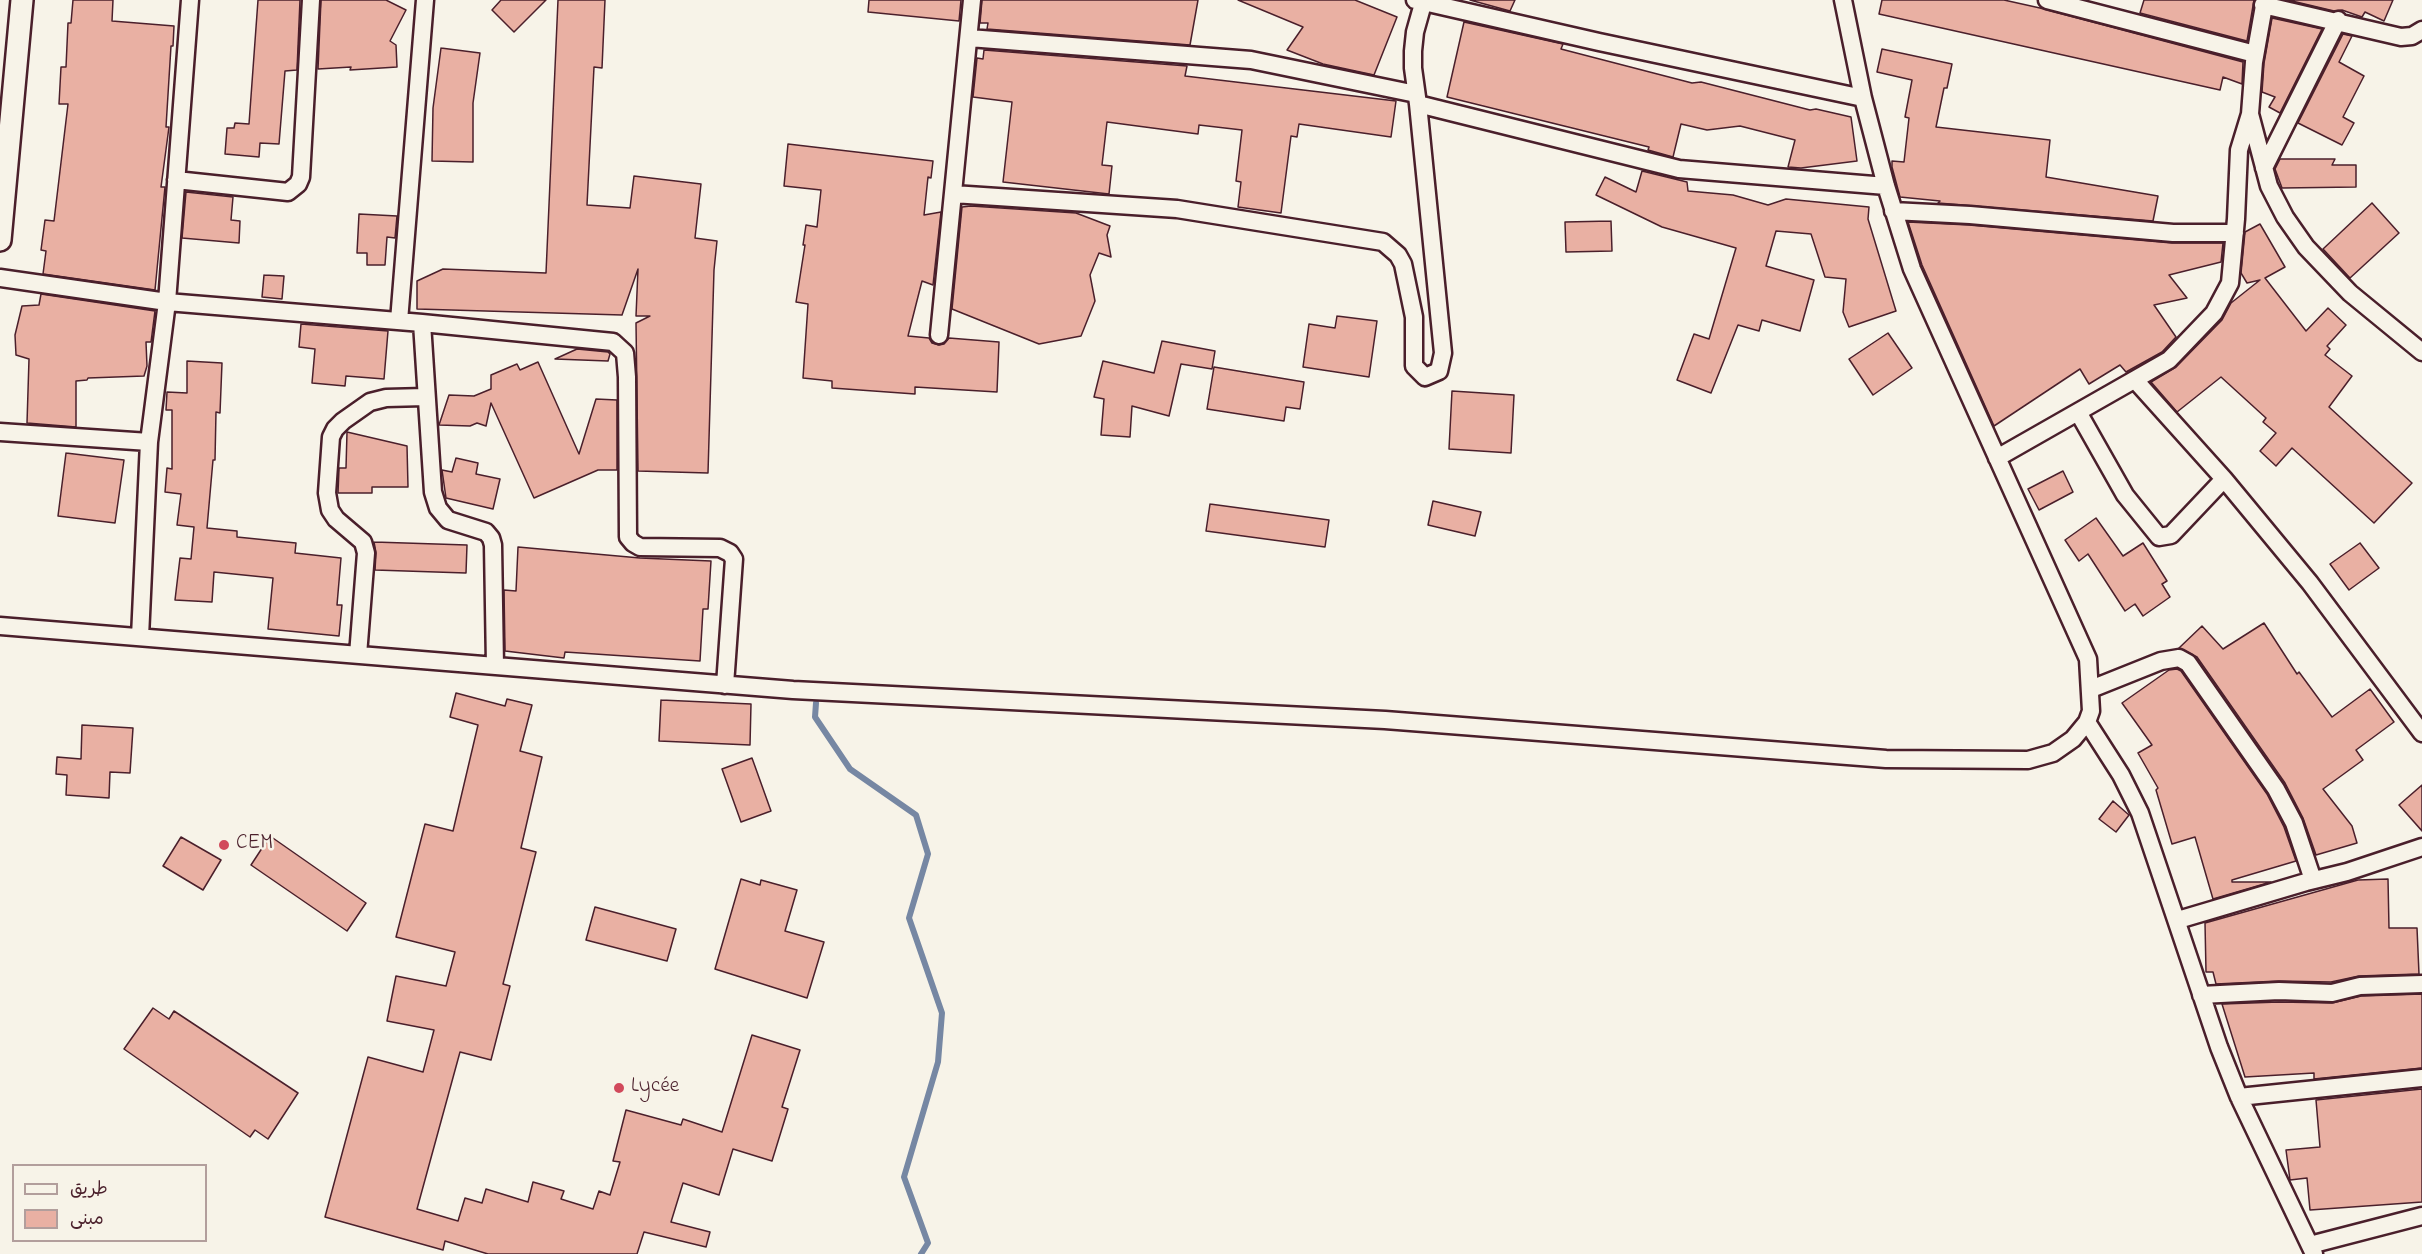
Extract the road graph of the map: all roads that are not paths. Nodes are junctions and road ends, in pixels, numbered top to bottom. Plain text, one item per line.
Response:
1 (22, 0) edge
2 (190, 0) edge
3 (310, 0) edge
4 (425, 0) edge
5 (972, 0) edge
6 (1843, 0) edge
7 (2048, 0) edge
8 (1421, 1) edge
9 (2264, 3) edge
10 (2338, 21) junction
11 (2422, 30) edge
12 (969, 38) junction
13 (2255, 54) junction
14 (1863, 98) junction
15 (1417, 99) junction
16 (2250, 114) junction
17 (2264, 168) junction
18 (176, 180) junction
19 (1886, 186) junction
20 (953, 194) junction
21 (1893, 211) junction
22 (2235, 233) junction
23 (0, 240) edge
24 (0, 278) edge
25 (167, 302) junction
26 (399, 321) junction
27 (422, 322) junction
28 (939, 335) dead end
29 (2422, 352) edge
30 (2135, 380) junction
31 (425, 397) junction
32 (2078, 412) junction
33 (0, 432) edge
34 (149, 442) junction
35 (1997, 458) junction
36 (2224, 479) junction
37 (0, 626) edge
38 (140, 637) junction
39 (358, 655) junction
40 (495, 666) junction
41 (724, 685) junction
42 (2091, 689) junction
43 (2087, 722) junction
44 (2422, 733) edge
45 (2422, 847) edge
46 (2313, 880) junction
47 (2178, 920) junction
48 (2422, 984) edge
49 (2201, 995) junction
50 (2422, 1078) edge
51 (2240, 1097) junction
52 (2422, 1215) edge
53 (2312, 1249) edge

1 - 23 street
2 - 18 street
3 - 18 street
4 - 26 street
5 - 12 street
6 - 14 street
7 - 13 street
8 - 14 street
8 - 15 street
9 - 10 street
9 - 13 street
10 - 11 street
10 - 17 street
12 - 15 street
12 - 20 street
13 - 16 street
14 - 19 street
15 - 19 street
15 - 20 street
16 - 17 street
16 - 22 street
17 - 29 street
18 - 25 street
19 - 21 street
20 - 28 street
21 - 22 street
21 - 35 street
22 - 30 street
24 - 25 street
25 - 26 street
25 - 34 street
26 - 27 street
27 - 31 street
27 - 41 street
30 - 32 street
30 - 36 street
31 - 39 street
31 - 40 street
32 - 35 street
32 - 36 street
33 - 34 street
34 - 38 street
35 - 42 street
36 - 44 street
37 - 38 street
38 - 39 street
39 - 40 street
40 - 41 street
41 - 43 street
42 - 43 street
42 - 46 street
43 - 47 street
45 - 46 street
46 - 47 street
47 - 49 street
48 - 49 street
49 - 51 street
50 - 51 street
51 - 53 street
52 - 53 street

